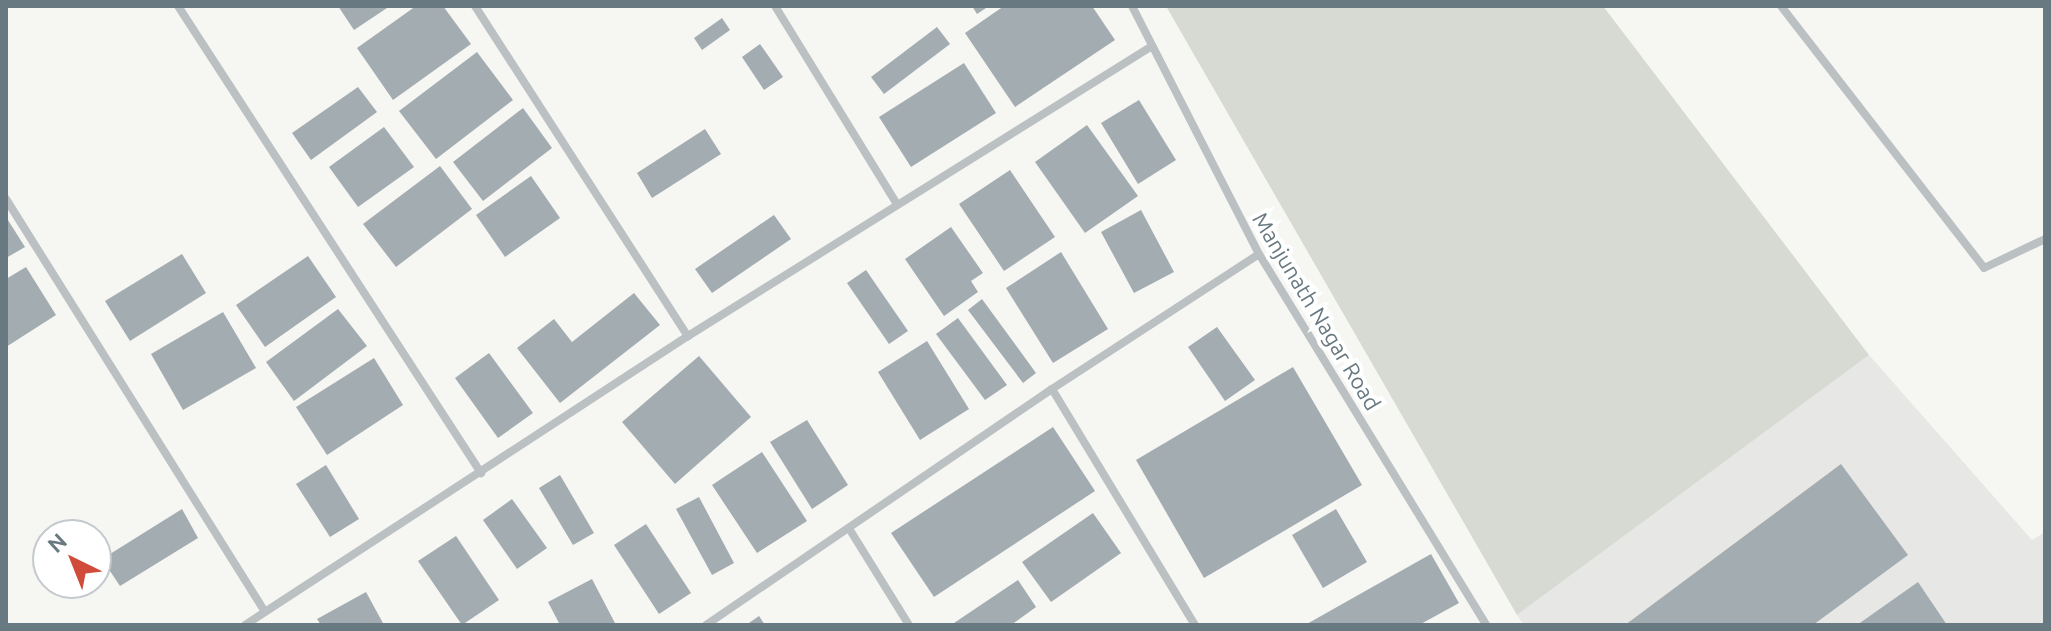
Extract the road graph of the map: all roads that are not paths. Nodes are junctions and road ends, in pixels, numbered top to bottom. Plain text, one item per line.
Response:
1 (178, 6) edge
2 (475, 6) edge
3 (775, 6) edge
4 (1132, 6) edge
5 (1781, 6) edge
6 (1152, 46) junction
7 (6, 199) edge
8 (897, 204) junction
9 (2045, 239) edge
10 (1259, 254) junction
11 (688, 336) junction
12 (1052, 389) junction
13 (481, 473) junction
14 (850, 530) junction
15 (265, 612) junction
16 (245, 625) edge
17 (706, 625) edge
18 (909, 625) edge
19 (1195, 625) edge
20 (1486, 625) edge

1 - 13 street
2 - 11 street
3 - 8 street
4 - 6 street, Manjunath Nagar Road
5 - 9 street
6 - 8 street
6 - 10 street, Manjunath Nagar Road
7 - 15 street
8 - 11 street
10 - 12 street
10 - 20 street, Manjunath Nagar Road
11 - 13 street
12 - 14 street
12 - 19 street
13 - 15 street
14 - 17 street
14 - 18 street
15 - 16 street

